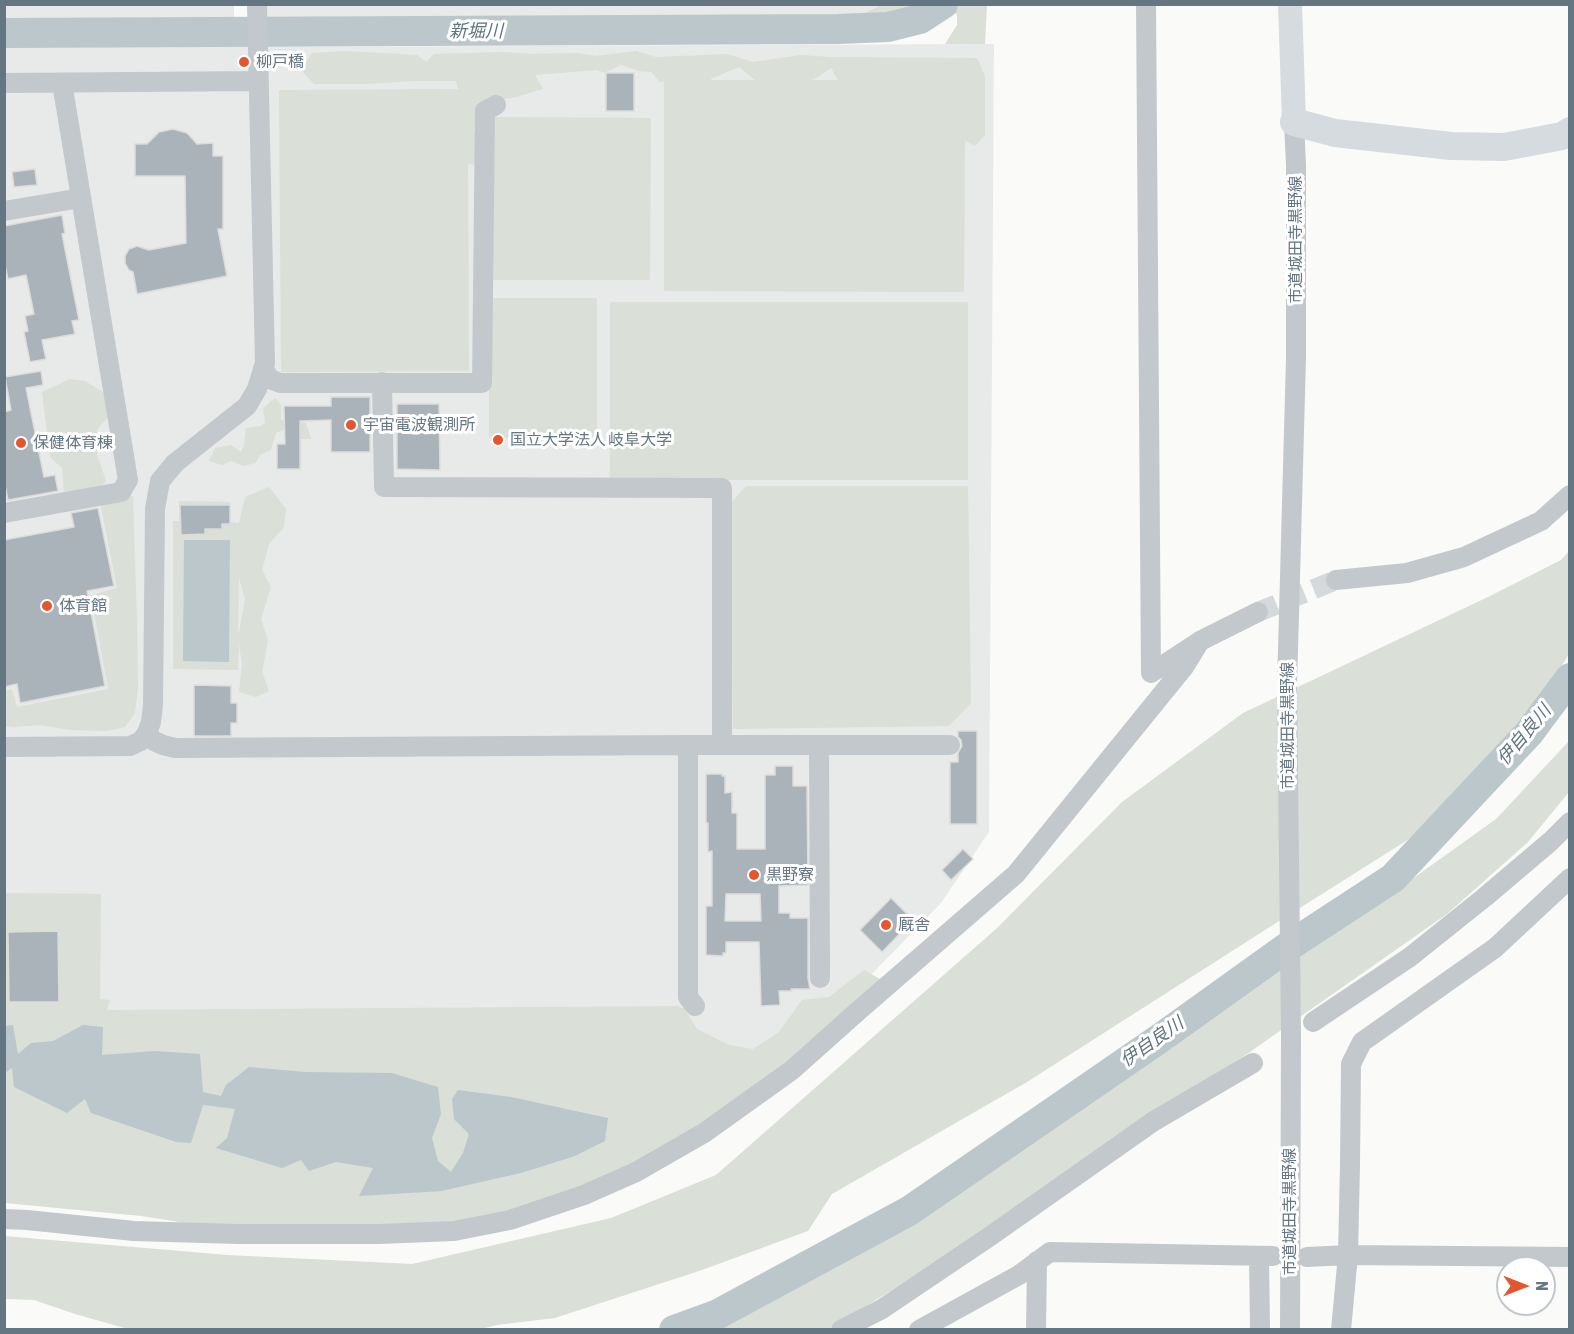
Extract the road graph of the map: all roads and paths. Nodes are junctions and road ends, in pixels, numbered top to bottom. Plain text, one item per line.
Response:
1 (258, 4) edge
2 (1146, 4) edge
3 (1290, 4) edge
4 (258, 81) junction
5 (4, 83) edge
6 (62, 83) junction
7 (496, 105) dead end
8 (1569, 111) edge
9 (1294, 122) junction
10 (1569, 131) edge
11 (81, 198) junction
12 (4, 211) edge
13 (263, 368) junction
14 (382, 382) junction
15 (1569, 495) edge
16 (4, 513) edge
17 (1336, 580) tunnel mouth
18 (1258, 612) tunnel mouth
19 (1200, 641) junction
20 (147, 733) junction
21 (688, 745) junction
22 (722, 745) junction
23 (819, 746) junction
24 (950, 746) dead end
25 (4, 747) edge
26 (1569, 822) edge
27 (1569, 878) edge
28 (820, 978) dead end
29 (695, 1006) dead end
30 (1313, 1022) dead end
31 (1253, 1063) dead end
32 (4, 1219) edge
33 (1348, 1255) junction
34 (1307, 1257) dead end
35 (1569, 1257) edge
36 (1037, 1261) junction
37 (841, 1329) edge
38 (919, 1329) edge
39 (1036, 1329) edge
40 (1260, 1329) edge
41 (1290, 1329) edge
42 (1341, 1329) edge

1 - 4 street
2 - 19 street
3 - 9 main road
4 - 6 street
4 - 13 street
5 - 6 street
6 - 11 street
7 - 14 street
8 - 9 highway
9 - 10 highway
9 - 41 street, 市道城田寺黒野線
11 - 12 street
11 - 16 street
13 - 14 street
13 - 20 street
14 - 22 street
15 - 17 street
18 - 19 street
19 - 32 street
20 - 21 street
20 - 25 street
21 - 22 street
21 - 29 street
22 - 23 street
23 - 24 street
23 - 28 street
26 - 30 street
27 - 33 street
31 - 37 street
33 - 34 street
33 - 35 street
33 - 42 street
36 - 38 street
36 - 39 street
36 - 40 street

